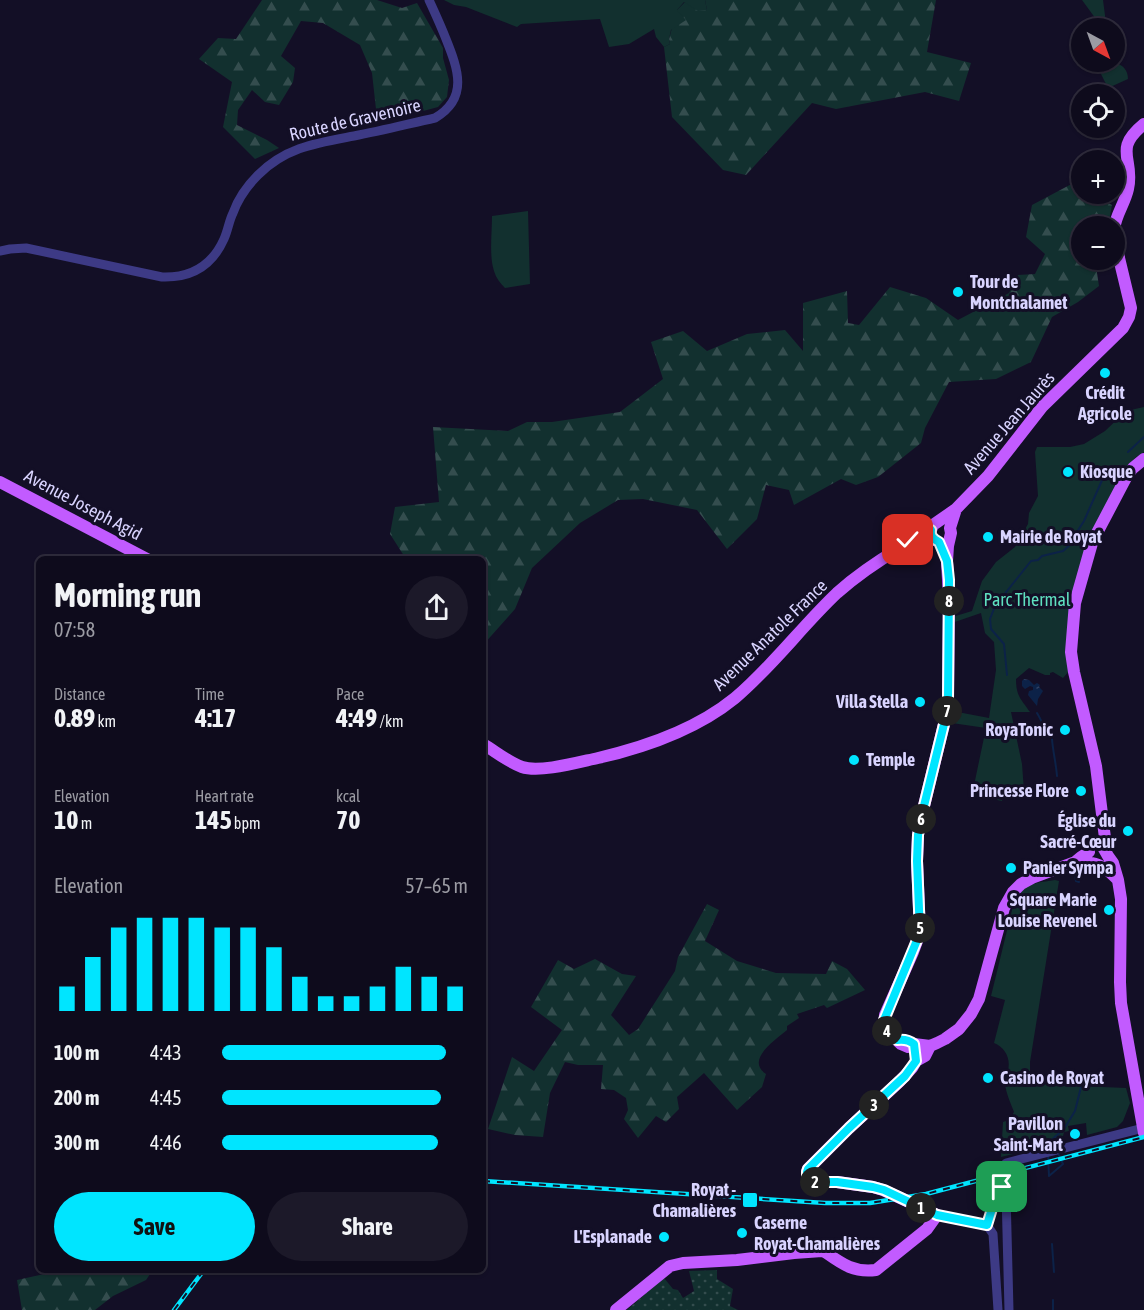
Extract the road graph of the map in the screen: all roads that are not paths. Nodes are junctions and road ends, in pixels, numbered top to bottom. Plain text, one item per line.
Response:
1 (429, 0) edge
2 (1144, 124) edge
3 (1117, 216) edge
4 (0, 251) edge
5 (1122, 270) edge
6 (1144, 459) edge
7 (0, 482) edge
8 (940, 533) junction
9 (141, 556) edge
10 (486, 746) edge
11 (1098, 856) junction
12 (914, 1044) junction
13 (930, 1046) junction
14 (916, 1061) junction
15 (1143, 1127) edge
16 (1002, 1187) junction
17 (937, 1215) junction
18 (987, 1225) junction
19 (616, 1310) edge
20 (998, 1310) edge
21 (1010, 1310) edge

1 - 4 street, Route de Gravenoire
2 - 3 main road
5 - 8 main road, Avenue Jean Jaurès
6 - 11 main road
7 - 9 main road, Avenue Joseph Agid
8 - 10 main road, Avenue Anatole France
8 - 12 main road
11 - 13 main road
11 - 15 main road
12 - 13 main road
12 - 14 main road
13 - 14 main road
14 - 17 main road
15 - 16 street
16 - 18 street
16 - 21 street
17 - 18 street
17 - 19 main road
18 - 20 street

